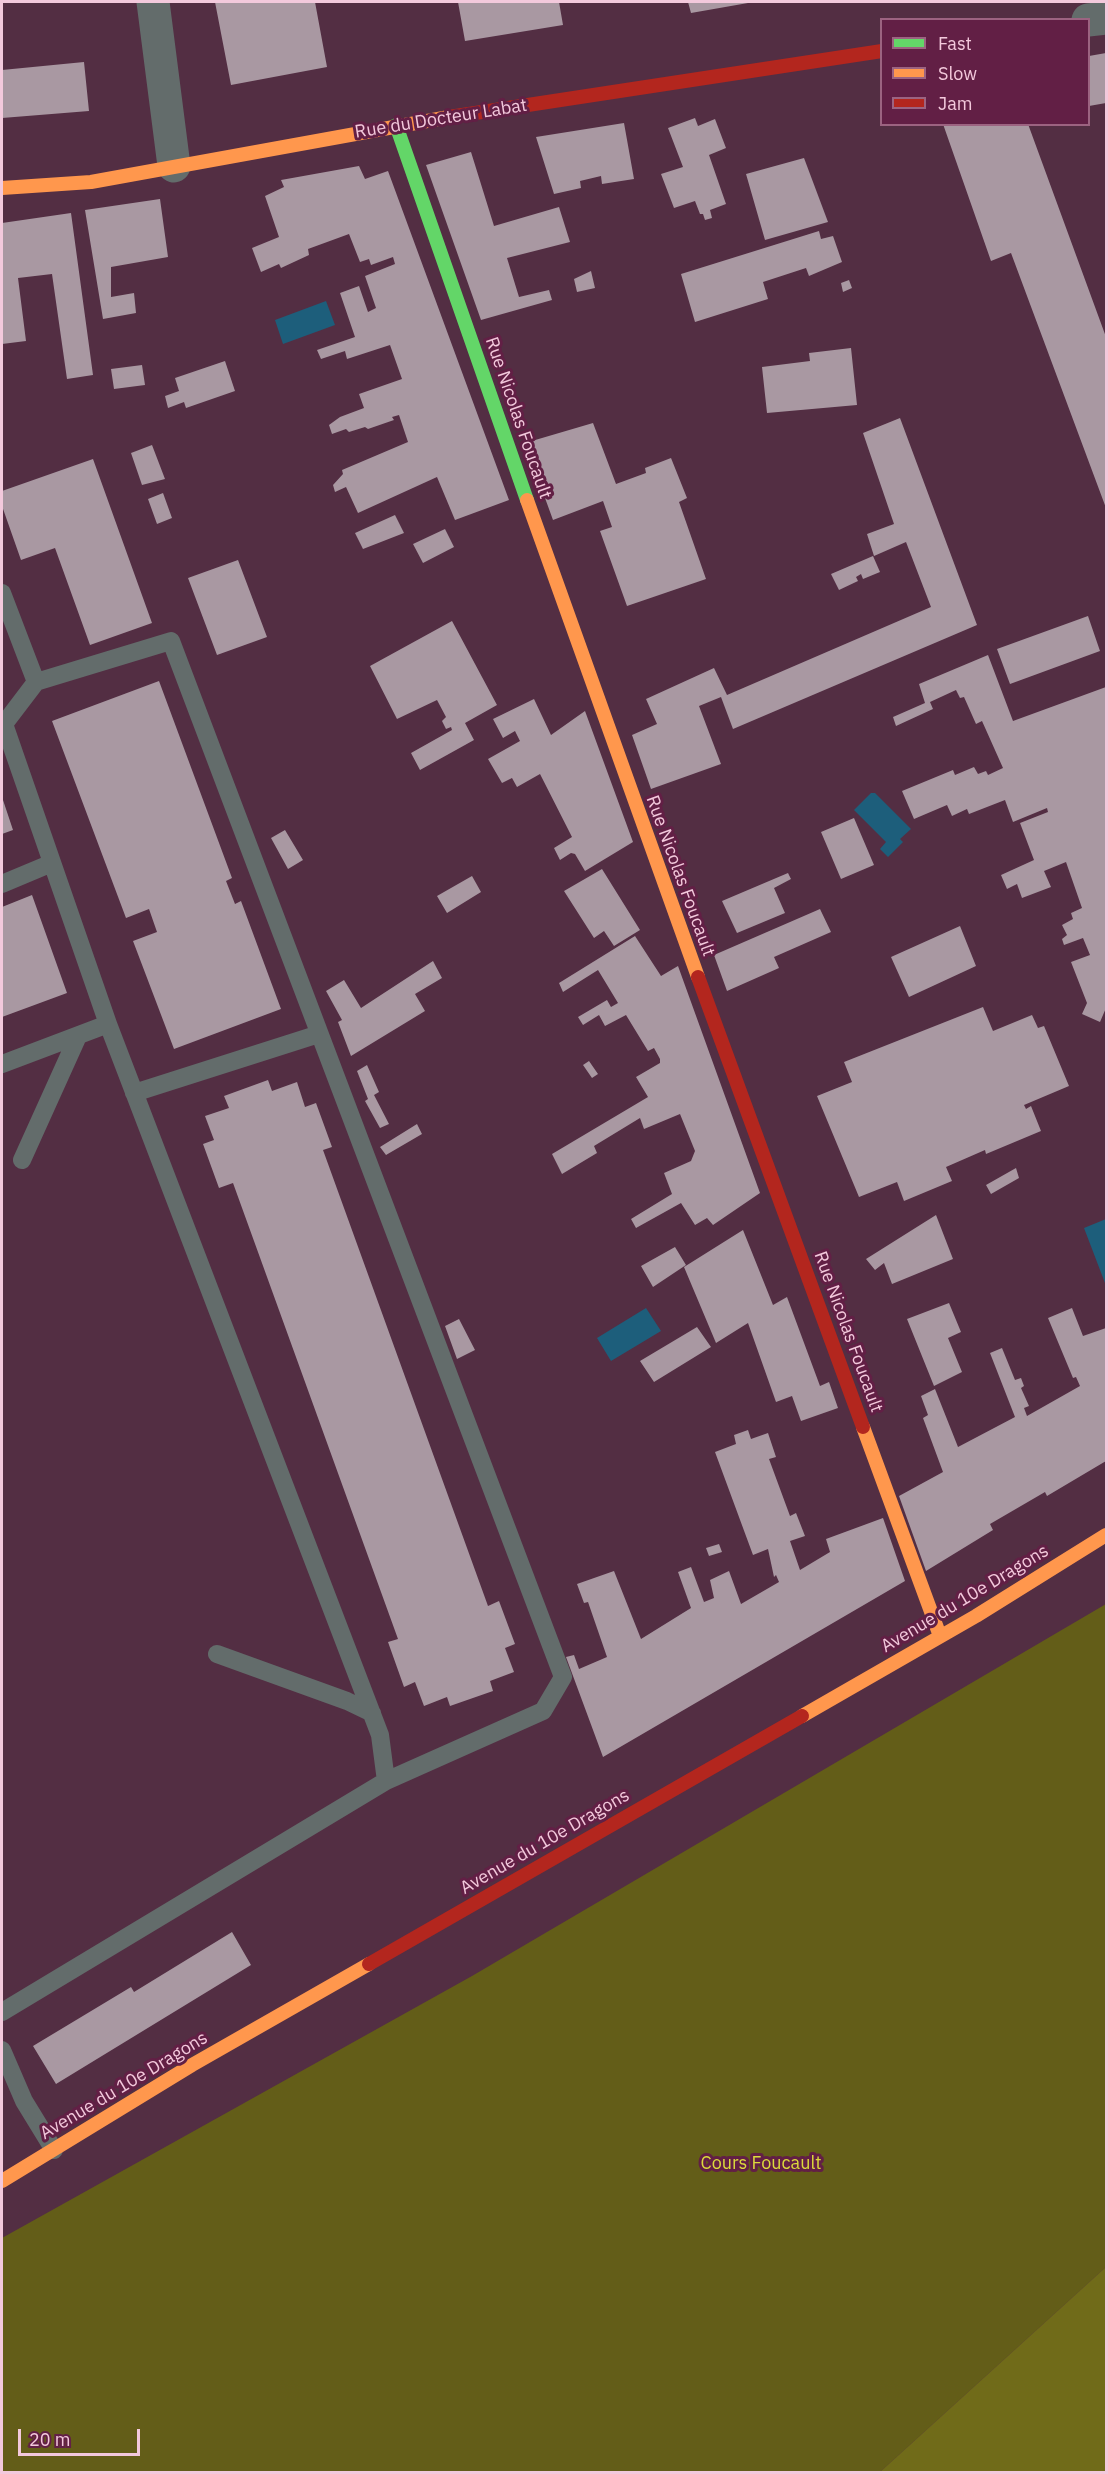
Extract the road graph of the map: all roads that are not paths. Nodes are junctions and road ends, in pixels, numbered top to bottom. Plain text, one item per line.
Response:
1 (153, 2) edge
2 (880, 51) edge
3 (396, 125) junction
4 (174, 166) junction
5 (2, 188) edge
6 (2, 593) edge
7 (36, 682) junction
8 (3, 725) edge
9 (52, 863) junction
10 (2, 884) edge
11 (108, 1024) junction
12 (319, 1034) junction
13 (78, 1036) junction
14 (2, 1064) edge
15 (134, 1093) junction
16 (22, 1160) dead end
17 (1107, 1535) edge
18 (940, 1636) junction
19 (217, 1654) dead end
20 (372, 1713) junction
21 (386, 1781) junction
22 (2, 2012) edge
23 (2, 2050) edge
24 (54, 2150) junction
25 (2, 2181) edge

1 - 4 street
2 - 3 street, Rue du Docteur Labat
3 - 4 street, Rue du Docteur Labat
3 - 18 street, Rue Nicolas Foucault
4 - 5 street, Rue du Docteur Labat
6 - 7 lane
7 - 8 lane
7 - 12 lane
8 - 9 lane
9 - 10 lane
9 - 11 lane
11 - 13 lane
11 - 15 lane
12 - 15 lane
12 - 21 lane
13 - 14 lane
13 - 16 lane
15 - 20 lane
17 - 18 street, Avenue du 10e Dragons
18 - 24 street, Avenue du 10e Dragons
19 - 20 lane
20 - 21 lane
21 - 22 lane
23 - 24 lane
24 - 25 street, Avenue du 10e Dragons

